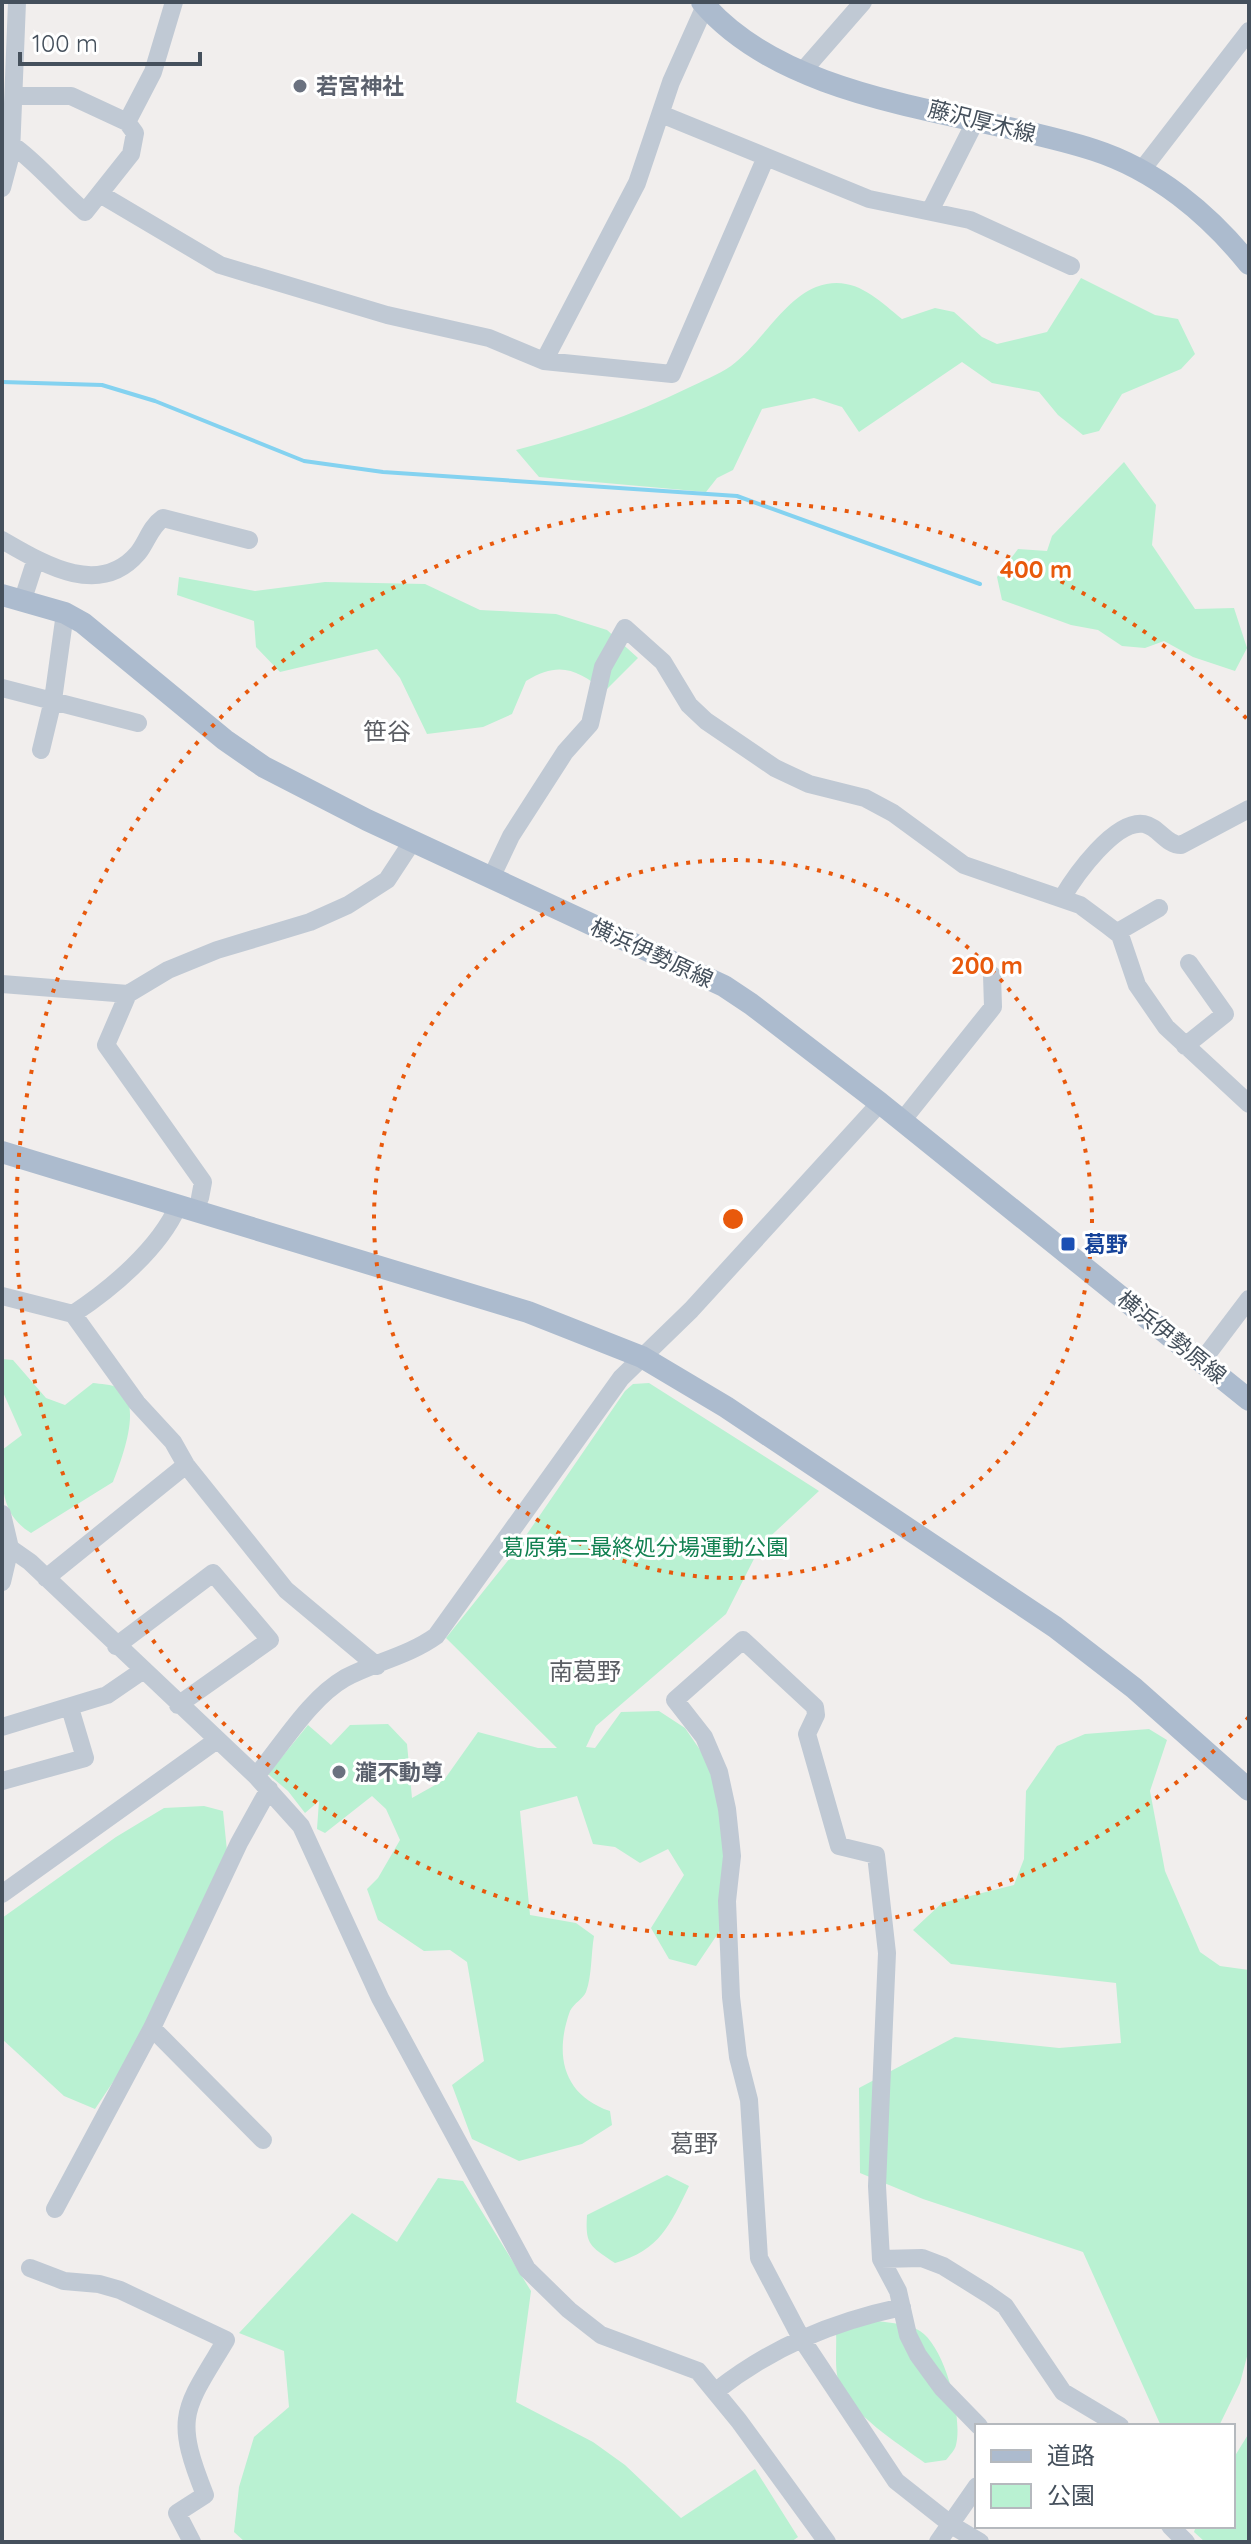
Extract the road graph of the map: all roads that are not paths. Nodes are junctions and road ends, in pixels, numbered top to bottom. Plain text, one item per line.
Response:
1 (17, 2) edge
2 (174, 2) edge
3 (863, 2) edge
4 (704, 4) edge
5 (1249, 31) edge
6 (801, 73) junction
7 (15, 96) junction
8 (661, 114) junction
9 (976, 120) junction
10 (127, 122) junction
11 (12, 145) junction
12 (766, 157) junction
13 (1141, 171) junction
14 (2, 188) edge
15 (100, 194) junction
16 (930, 211) junction
17 (1249, 264) edge
18 (1071, 266) dead end
19 (544, 361) junction
20 (2, 540) edge
21 (249, 540) dead end
22 (36, 559) junction
23 (12, 597) edge
24 (65, 613) junction
25 (2, 688) edge
26 (53, 700) junction
27 (138, 723) dead end
28 (41, 750) dead end
29 (1246, 817) edge
30 (412, 842) junction
31 (491, 878) junction
32 (1062, 898) junction
33 (1159, 908) dead end
34 (1120, 935) junction
35 (1189, 963) dead end
36 (992, 975) dead end
37 (2, 984) edge
38 (128, 994) junction
39 (1185, 1046) junction
40 (880, 1103) junction
41 (1249, 1104) edge
42 (902, 1121) junction
43 (2, 1138) edge
44 (2, 1152) edge
45 (200, 1198) junction
46 (178, 1206) junction
47 (2, 1296) edge
48 (1249, 1299) edge
49 (73, 1314) junction
50 (646, 1353) junction
51 (1202, 1361) junction
52 (1249, 1400) edge
53 (186, 1465) junction
54 (2, 1514) edge
55 (10, 1548) junction
56 (46, 1578) junction
57 (2, 1582) edge
58 (116, 1646) junction
59 (377, 1666) junction
60 (142, 1671) junction
61 (178, 1705) junction
62 (70, 1708) junction
63 (2, 1727) edge
64 (217, 1740) junction
65 (1249, 1772) edge
66 (2, 1781) edge
67 (263, 1782) junction
68 (1249, 1790) edge
69 (2, 1894) edge
70 (152, 2028) junction
71 (263, 2140) dead end
72 (55, 2209) dead end
73 (881, 2259) junction
74 (30, 2268) dead end
75 (902, 2307) junction
76 (801, 2338) junction
77 (716, 2391) junction
78 (977, 2424) edge
79 (1117, 2424) edge
80 (975, 2489) edge
81 (953, 2526) junction
82 (192, 2542) edge
83 (827, 2542) edge
84 (938, 2542) edge
85 (980, 2542) edge

1 - 7 street
2 - 10 street
3 - 6 street
4 - 6 main road, 藤沢厚木線
4 - 8 street
5 - 13 street
6 - 9 main road, 藤沢厚木線
7 - 10 street
7 - 11 street
8 - 12 street
8 - 19 street
9 - 13 main road, 藤沢厚木線
9 - 16 street
10 - 15 street
11 - 14 street
11 - 15 street
12 - 16 street
12 - 19 street
13 - 17 main road, 藤沢厚木線
15 - 19 street
16 - 18 street
20 - 22 street
21 - 22 street
22 - 23 street
23 - 24 main road, 横浜伊勢原線
24 - 26 street
24 - 30 main road, 横浜伊勢原線
25 - 26 street
26 - 27 street
26 - 28 street
29 - 32 street
30 - 31 main road, 横浜伊勢原線
30 - 38 street
31 - 32 street
31 - 40 main road, 横浜伊勢原線
32 - 34 street
33 - 34 street
34 - 39 street
35 - 39 street
36 - 42 street
37 - 38 street
38 - 45 street
39 - 41 street
40 - 42 main road, 横浜伊勢原線
40 - 50 street
42 - 51 main road, 横浜伊勢原線
43 - 45 main road
44 - 46 main road
45 - 50 main road
46 - 49 street
46 - 50 main road
47 - 49 street
48 - 51 street
49 - 53 street
50 - 59 street
50 - 65 main road
50 - 68 main road
51 - 52 main road, 横浜伊勢原線
53 - 56 street
53 - 59 street
54 - 55 street
55 - 56 street
55 - 57 street
56 - 58 street
58 - 60 street
58 - 61 street
59 - 67 street
60 - 61 street
60 - 62 street
61 - 64 street
62 - 63 street
62 - 66 street
64 - 67 street
64 - 69 street
67 - 70 street
67 - 77 street
70 - 71 street
70 - 72 street
73 - 75 street
73 - 76 street
73 - 79 street
74 - 82 street
75 - 76 street
75 - 78 street
76 - 77 street
76 - 81 street
77 - 83 street
80 - 81 street
81 - 84 street
81 - 85 street

